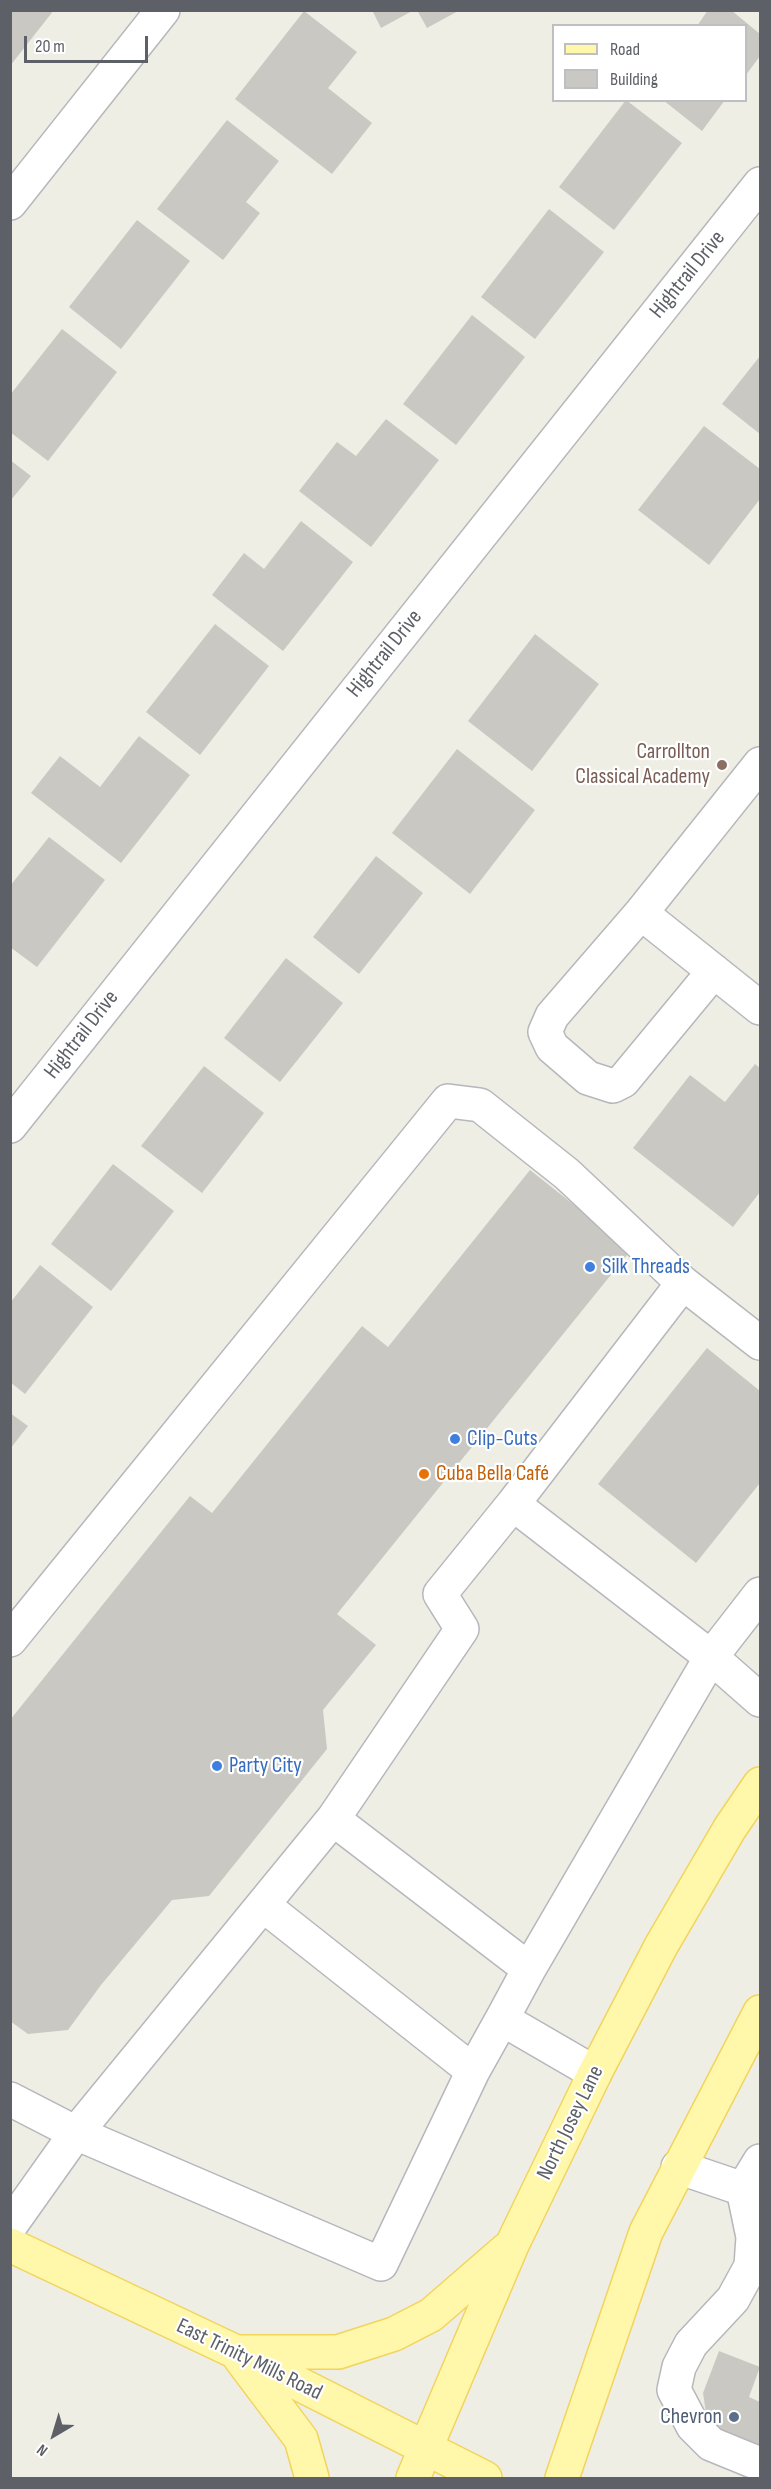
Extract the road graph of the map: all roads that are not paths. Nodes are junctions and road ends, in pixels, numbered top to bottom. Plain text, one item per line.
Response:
1 (163, 10) edge
2 (760, 184) edge
3 (10, 202) edge
4 (760, 764) edge
5 (641, 913) junction
6 (714, 971) junction
7 (760, 1008) edge
8 (10, 1126) edge
9 (683, 1283) junction
10 (760, 1343) edge
11 (513, 1504) junction
12 (760, 1594) edge
13 (10, 1640) edge
14 (711, 1657) junction
15 (760, 1700) edge
16 (760, 1784) edge
17 (333, 1819) junction
18 (263, 1905) junction
19 (529, 1970) junction
20 (760, 2012) edge
21 (502, 2019) junction
22 (473, 2071) junction
23 (595, 2073) junction
24 (10, 2099) edge
25 (76, 2133) junction
26 (760, 2161) edge
27 (678, 2167) junction
28 (742, 2189) junction
29 (10, 2226) edge
30 (10, 2245) edge
31 (512, 2245) junction
32 (236, 2352) junction
33 (424, 2448) junction
34 (760, 2464) edge
35 (312, 2478) edge
36 (413, 2478) edge
37 (484, 2478) edge
38 (562, 2478) edge

1 - 3 street
2 - 8 street, Hightrail Drive
4 - 5 street
5 - 6 street
5 - 6 street
6 - 7 street
9 - 10 street
9 - 11 street
9 - 13 street
11 - 14 street
11 - 17 street
12 - 14 street
14 - 15 street
14 - 19 street
16 - 23 main road, North Josey Lane
17 - 18 street
17 - 19 street
18 - 22 street
18 - 25 street
19 - 21 street
20 - 27 main road
21 - 22 street
21 - 23 street
22 - 25 street
23 - 31 main road, North Josey Lane
24 - 25 street
25 - 29 street
26 - 28 street
27 - 28 street
27 - 38 main road
28 - 34 street
30 - 32 main road, East Trinity Mills Road
31 - 32 main road
31 - 33 main road, North Josey Lane
32 - 33 main road, East Trinity Mills Road
32 - 35 main road
33 - 36 main road, North Josey Lane
33 - 37 main road, East Trinity Mills Road

